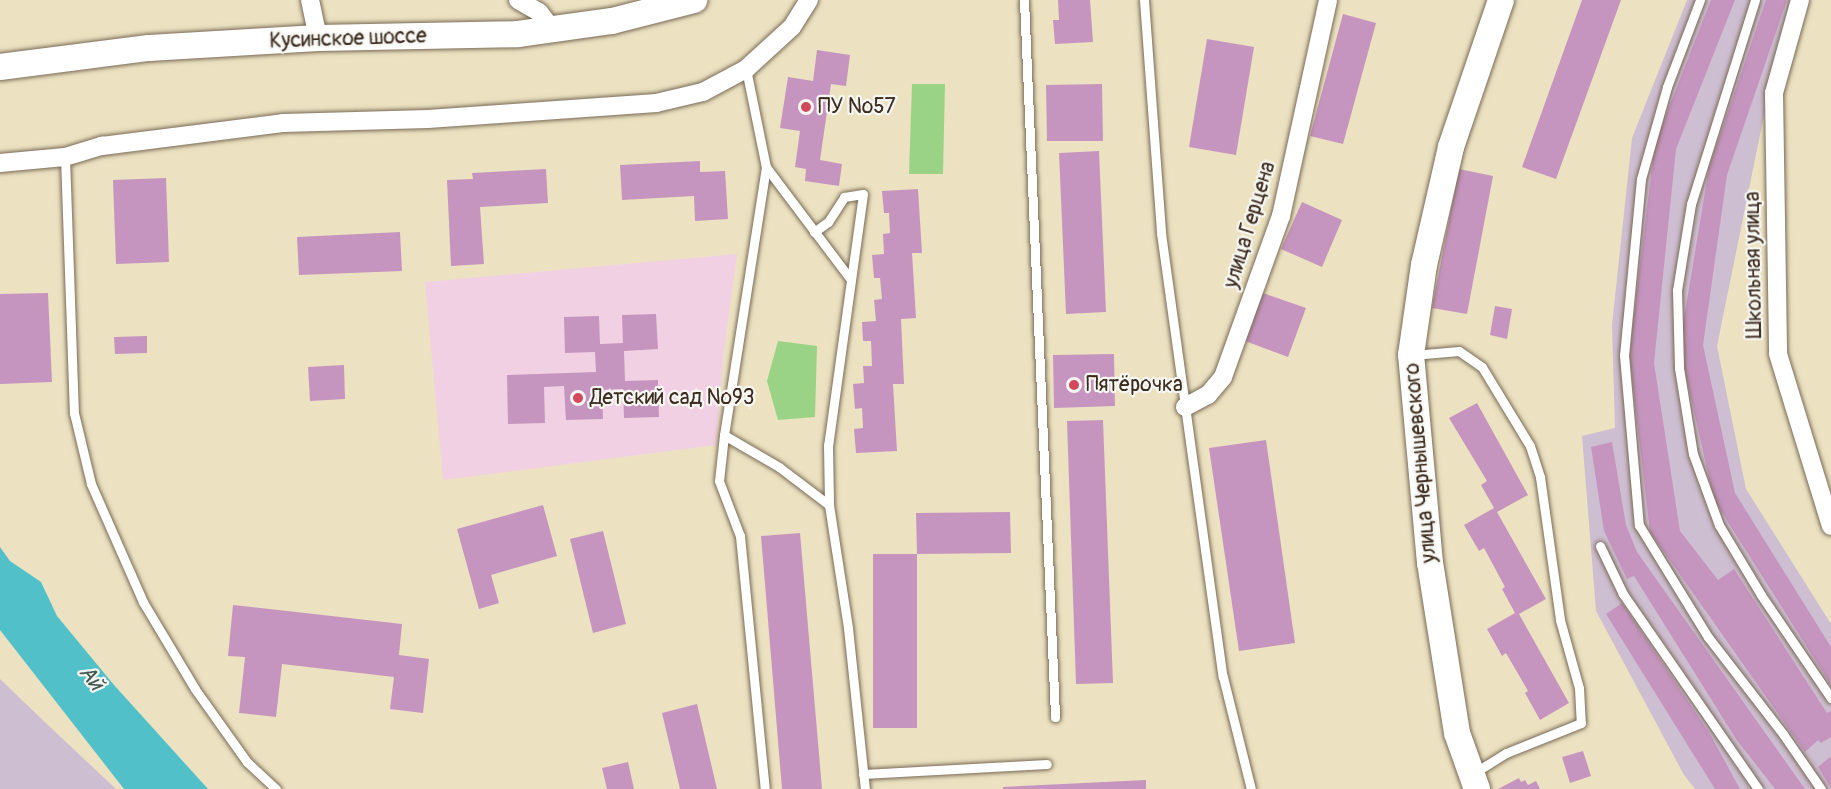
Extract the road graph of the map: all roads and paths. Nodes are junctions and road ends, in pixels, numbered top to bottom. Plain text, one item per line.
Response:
1 (310, 0) edge
2 (518, 0) edge
3 (694, 0) edge
4 (809, 0) edge
5 (1024, 0) edge
6 (1144, 0) edge
7 (1328, 0) edge
8 (1502, 0) edge
9 (1700, 0) edge
10 (1755, 0) edge
11 (1800, 0) edge
12 (552, 29) junction
13 (318, 38) junction
14 (2, 66) edge
15 (746, 69) junction
16 (65, 157) junction
17 (0, 163) edge
18 (766, 167) junction
19 (814, 232) junction
20 (851, 280) junction
21 (1411, 355) junction
22 (1185, 407) junction
23 (724, 435) junction
24 (829, 505) junction
25 (1831, 526) edge
26 (1600, 546) dead end
27 (1831, 698) edge
28 (1055, 717) dead end
29 (1047, 764) dead end
30 (864, 774) junction
31 (1474, 782) edge
32 (276, 789) edge
33 (765, 789) edge
34 (865, 789) edge
35 (1251, 789) edge
36 (1758, 789) edge
37 (1821, 789) edge

1 - 13 street
2 - 12 street
3 - 12 main road, Кусинское шоссе
4 - 15 street
5 - 28 lane
6 - 22 lane
7 - 22 street, улица Герцена
8 - 21 main road, улица Чернышевского
9 - 37 lane
10 - 27 lane
11 - 25 street, Школьная улица
12 - 13 main road, Кусинское шоссе
13 - 14 main road, Кусинское шоссе
15 - 16 street
15 - 18 lane
16 - 17 street
16 - 32 lane
18 - 19 lane
18 - 23 lane
19 - 20 lane
19 - 20 lane
20 - 24 lane
21 - 31 main road, улица Чернышевского
21 - 31 lane
22 - 35 lane
23 - 24 lane
23 - 33 lane
24 - 30 lane
26 - 36 lane
29 - 30 lane
30 - 34 lane

